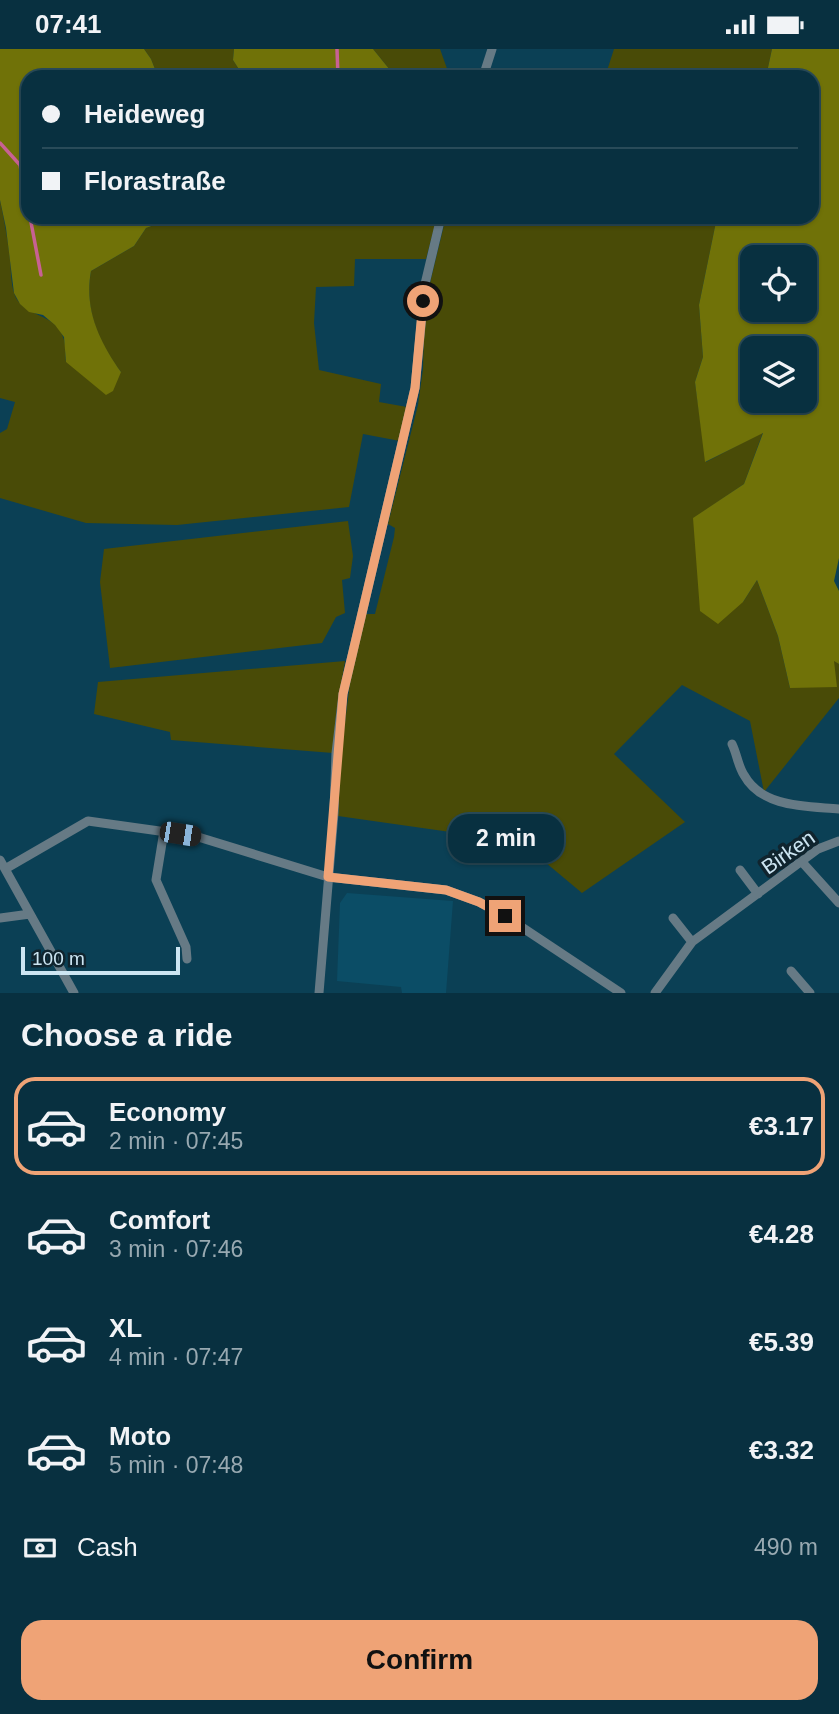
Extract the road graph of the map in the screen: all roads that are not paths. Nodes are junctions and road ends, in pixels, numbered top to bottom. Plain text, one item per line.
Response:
1 (492, 49) edge
2 (485, 70) edge
3 (439, 224) edge
4 (732, 744) dead end
5 (839, 809) edge
6 (164, 831) junction
7 (839, 841) edge
8 (802, 862) junction
9 (3, 865) edge
10 (740, 870) dead end
11 (328, 877) junction
12 (758, 894) junction
13 (839, 903) edge
14 (30, 914) junction
15 (0, 918) edge
16 (673, 918) dead end
17 (692, 942) junction
18 (187, 959) dead end
19 (791, 971) dead end
20 (74, 993) edge
21 (319, 993) edge
22 (621, 993) edge
23 (654, 993) edge
24 (810, 993) edge

1 - 2 street
3 - 11 street
4 - 5 street, Birken
6 - 9 street
6 - 11 street
6 - 18 street
7 - 8 street, Birken
8 - 12 street, Birken
8 - 13 street
9 - 14 street
10 - 12 street, Birken
11 - 21 street
11 - 22 street
12 - 17 street, Birken
14 - 15 street
14 - 20 street
16 - 17 street
17 - 23 street, Birken
19 - 24 street

